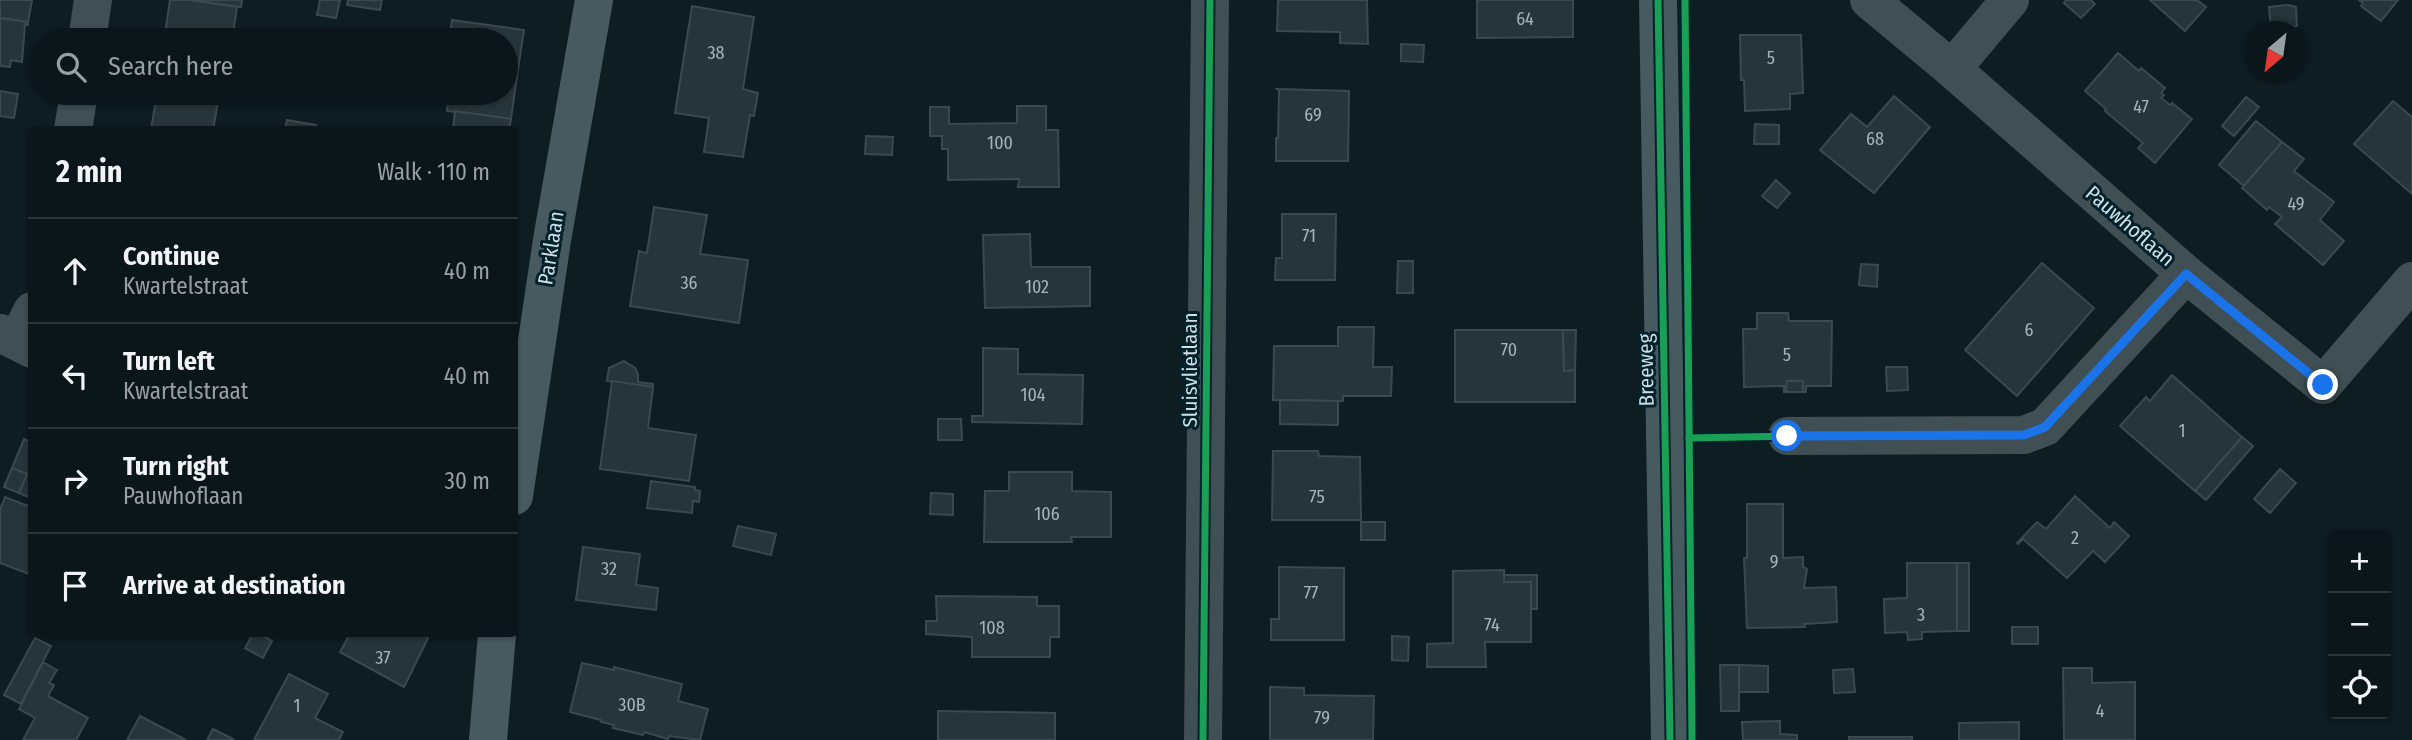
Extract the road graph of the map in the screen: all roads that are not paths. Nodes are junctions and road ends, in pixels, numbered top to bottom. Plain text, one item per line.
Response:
1 (93, 0) edge
2 (594, 0) edge
3 (1210, 0) edge
4 (1658, 0) edge
5 (1869, 0) edge
6 (2010, 0) edge
7 (89, 28) edge
8 (1952, 69) junction
9 (77, 105) edge
10 (74, 126) edge
11 (2186, 274) junction
12 (2412, 281) edge
13 (1787, 436) dead end
14 (518, 469) edge
15 (497, 637) edge
16 (488, 740) edge
17 (1203, 740) edge
18 (1670, 740) edge

1 - 7 street
2 - 14 street, Parklaan
3 - 17 street, Sluisvlietlaan
4 - 18 street, Breeweg
5 - 8 street, Pauwhoflaan
6 - 8 street
8 - 11 street, Pauwhoflaan
9 - 10 street
11 - 12 street, Pauwhoflaan
11 - 13 street
15 - 16 street

